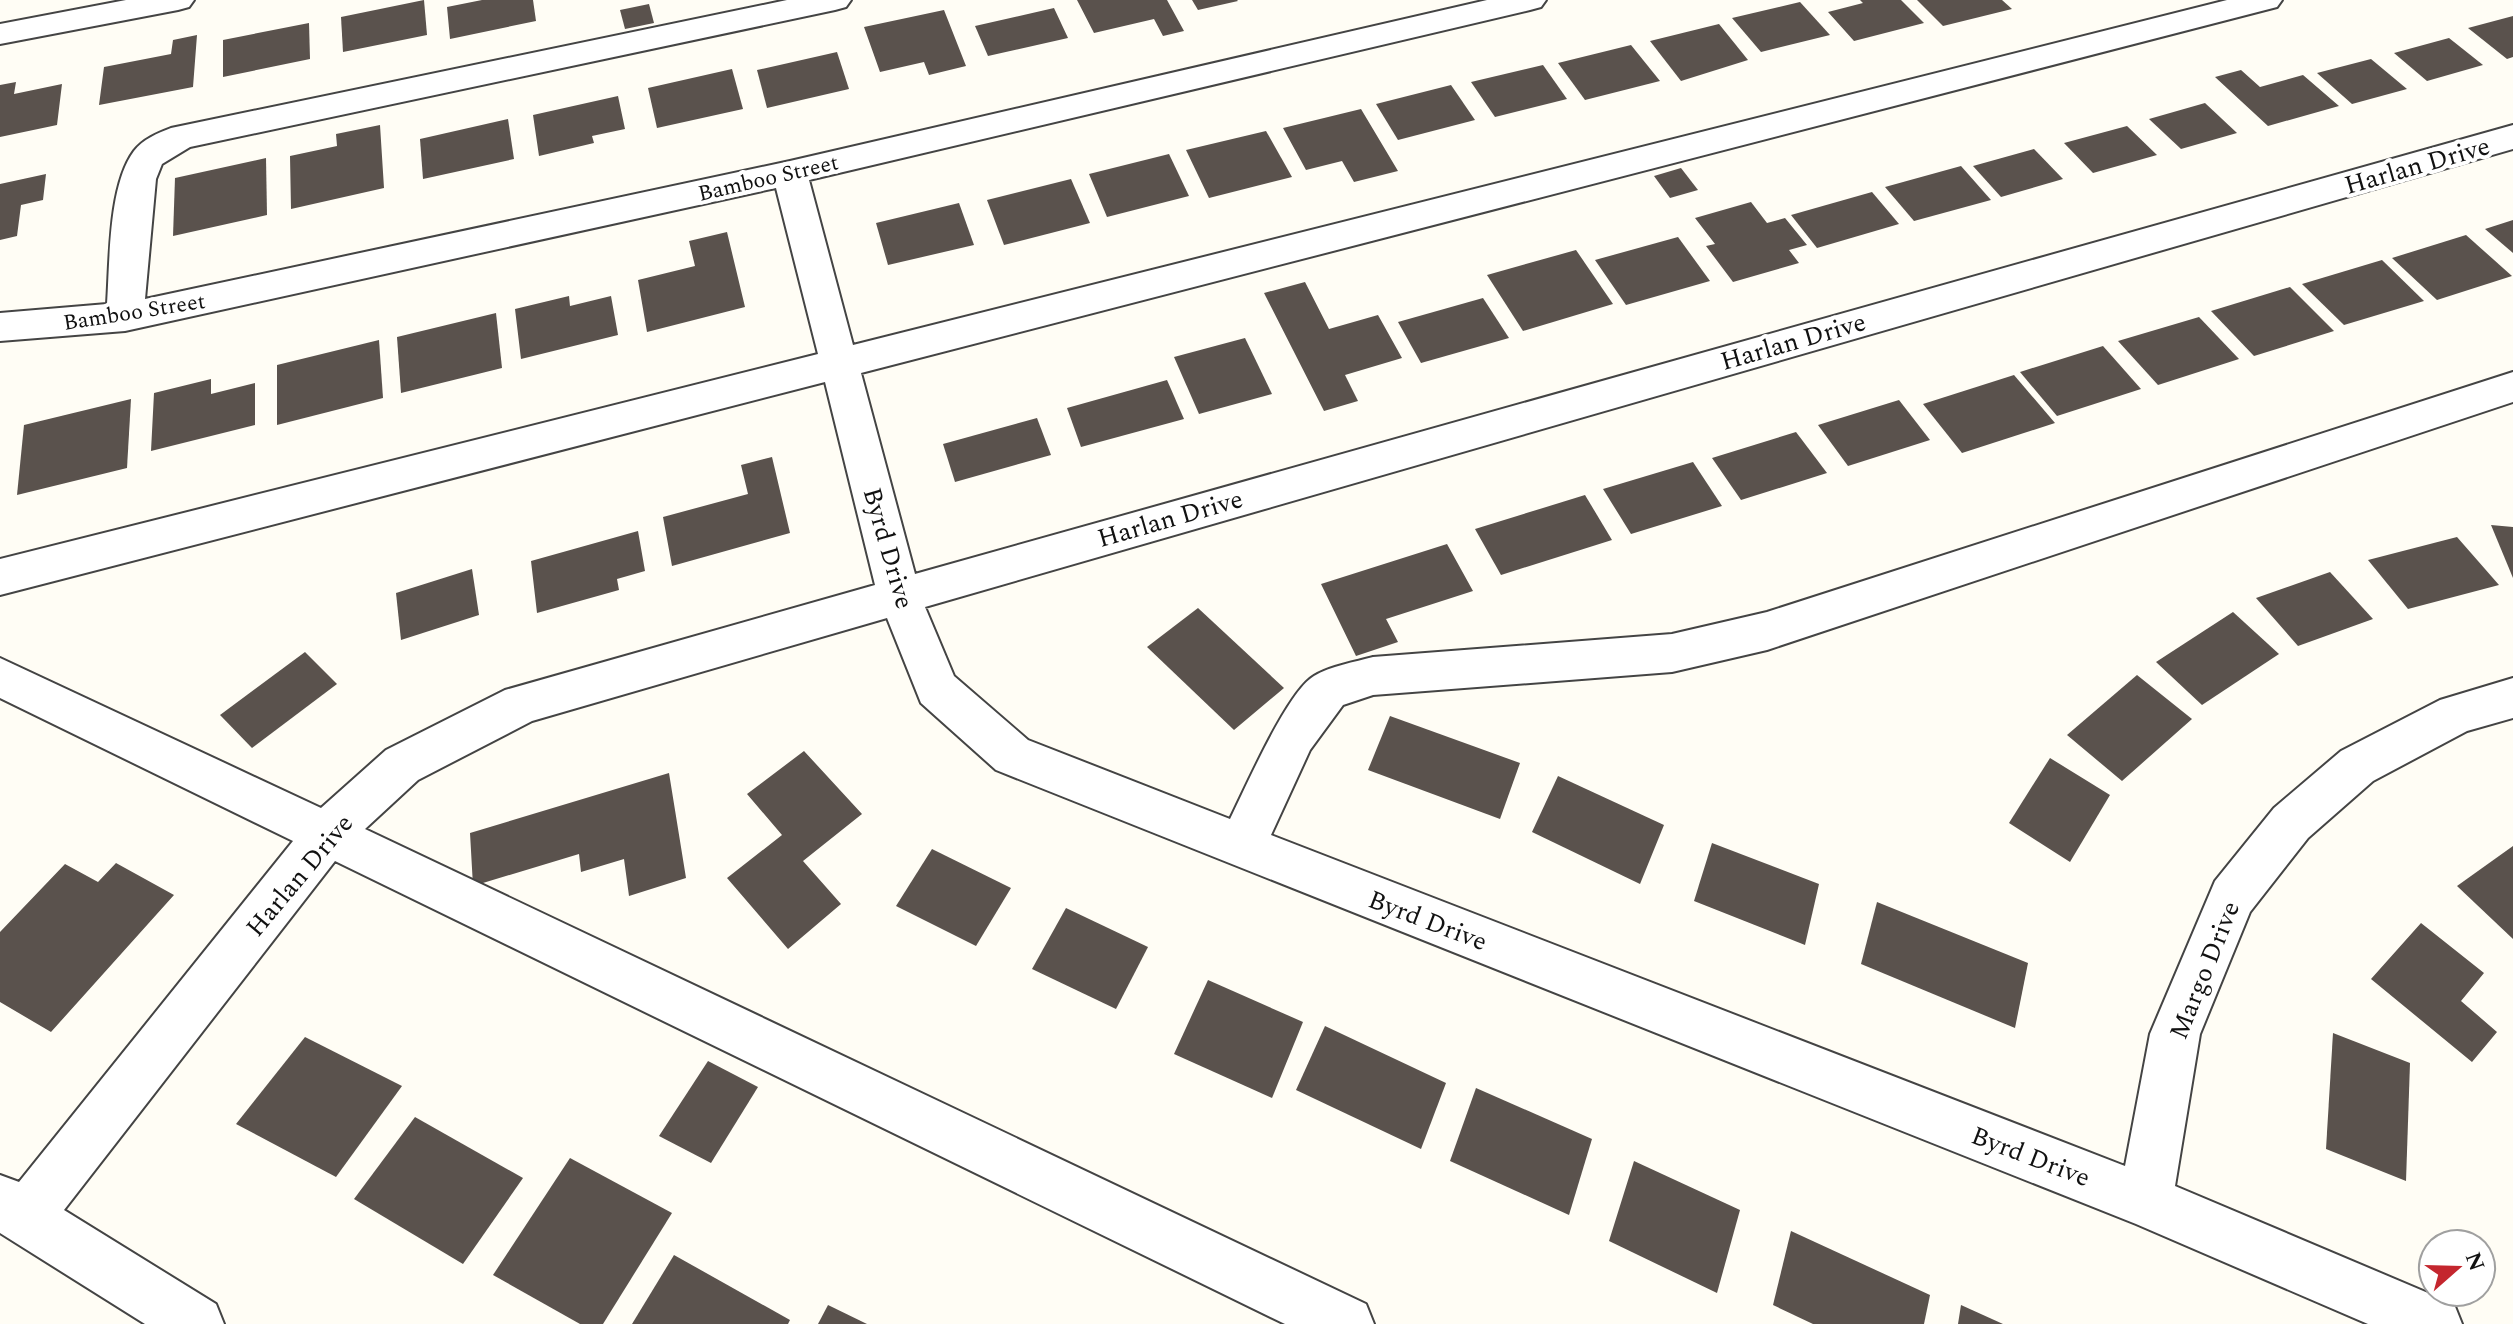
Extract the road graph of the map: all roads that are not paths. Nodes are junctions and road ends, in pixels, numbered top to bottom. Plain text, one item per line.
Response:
1 (178, 0) edge
2 (835, 0) edge
3 (1530, 0) edge
4 (2266, 0) edge
5 (0, 34) edge
6 (2513, 137) edge
7 (790, 173) junction
8 (125, 317) junction
9 (0, 327) edge
10 (839, 364) junction
11 (2513, 387) edge
12 (0, 577) edge
13 (899, 595) junction
14 (0, 677) edge
15 (2513, 698) edge
16 (328, 833) junction
17 (1241, 847) junction
18 (2146, 1201) junction
19 (13, 1208) edge
20 (196, 1324) edge
21 (1346, 1324) edge
22 (2434, 1324) edge

1 - 5 street
2 - 8 street
3 - 7 street, Bamboo Street
4 - 10 street
6 - 13 street, Harlan Drive
7 - 8 street, Bamboo Street
7 - 10 street, Byrd Drive
8 - 9 street, Bamboo Street
10 - 12 street
10 - 13 street, Byrd Drive
11 - 17 street
13 - 16 street, Harlan Drive
13 - 17 street, Byrd Drive
14 - 16 street
15 - 18 street, Margo Drive
16 - 19 street, Harlan Drive
16 - 21 street
17 - 18 street, Byrd Drive
18 - 22 street, Byrd Drive
19 - 20 street

